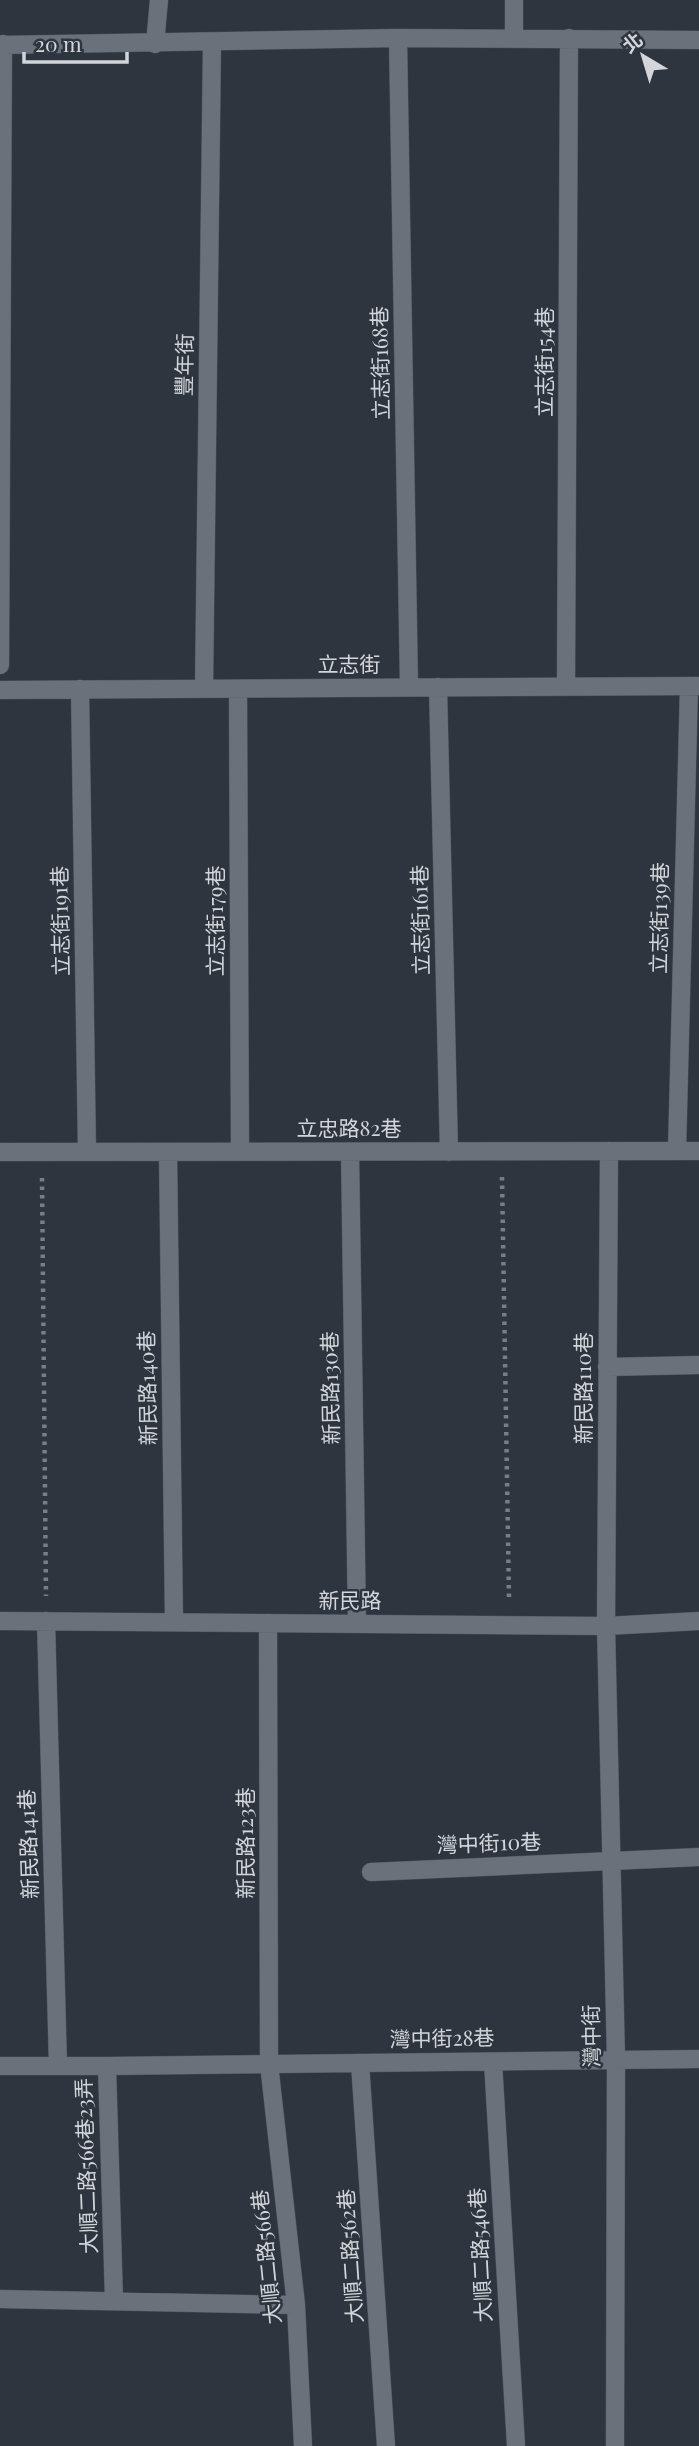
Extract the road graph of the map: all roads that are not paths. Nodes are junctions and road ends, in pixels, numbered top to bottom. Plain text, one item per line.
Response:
1 (159, 0) edge
2 (514, 0) edge
3 (398, 38) junction
4 (514, 38) junction
5 (569, 38) junction
6 (699, 40) edge
7 (212, 43) junction
8 (2, 44) edge
9 (155, 44) junction
10 (0, 665) edge
11 (566, 686) junction
12 (694, 686) edge
13 (410, 687) junction
14 (438, 687) junction
15 (204, 689) junction
16 (238, 689) junction
17 (0, 690) edge
18 (80, 690) junction
19 (609, 1151) junction
20 (677, 1151) junction
21 (699, 1151) edge
22 (0, 1152) edge
23 (87, 1152) junction
24 (168, 1152) junction
25 (240, 1152) junction
26 (350, 1152) junction
27 (449, 1152) junction
28 (699, 1364) edge
29 (607, 1367) junction
30 (0, 1621) edge
31 (46, 1621) junction
32 (699, 1621) edge
33 (174, 1622) junction
34 (268, 1623) junction
35 (357, 1624) junction
36 (606, 1626) junction
37 (699, 1857) edge
38 (610, 1862) junction
39 (371, 1872) dead end
40 (616, 2059) junction
41 (699, 2059) edge
42 (493, 2062) junction
43 (360, 2063) junction
44 (269, 2064) junction
45 (0, 2066) edge
46 (58, 2066) junction
47 (107, 2066) junction
48 (0, 2299) edge
49 (114, 2300) junction
50 (296, 2305) junction
51 (303, 2446) edge
52 (386, 2446) edge
53 (516, 2446) edge
54 (615, 2446) edge

1 - 9 street
2 - 4 street
3 - 4 street
3 - 7 street
3 - 13 street, 立志街168巷
4 - 5 street
5 - 6 street
5 - 11 street, 立志街154巷
7 - 9 street
7 - 15 street, 豐年街
8 - 9 street
8 - 10 street
11 - 12 street, 立志街
11 - 14 street, 立志街
12 - 20 street, 立志街139巷
13 - 14 street, 立志街
13 - 16 street, 立志街
14 - 27 street, 立志街161巷
15 - 16 street, 立志街
15 - 18 street, 立志街
16 - 25 street, 立志街179巷
17 - 18 street, 立志街
18 - 23 street, 立志街191巷
19 - 20 street, 立忠路82巷
19 - 27 street, 立忠路82巷
19 - 29 street, 新民路110巷
20 - 21 street, 立忠路82巷
22 - 23 street, 立忠路82巷
23 - 24 street, 立忠路82巷
24 - 25 street, 立忠路82巷
24 - 33 street, 新民路140巷
25 - 26 street, 立忠路82巷
26 - 27 street, 立忠路82巷
26 - 35 street, 新民路130巷
28 - 29 street
29 - 36 street, 新民路110巷
30 - 31 street, 新民路
31 - 33 street, 新民路
31 - 46 street, 新民路141巷
32 - 36 street, 新民路
33 - 34 street, 新民路
34 - 35 street, 新民路
34 - 44 street, 新民路123巷
35 - 36 street, 新民路
36 - 38 street, 灣中街
37 - 38 street, 灣中街10巷
38 - 39 street, 灣中街10巷
38 - 40 street, 灣中街
40 - 41 street, 灣中街28巷
40 - 42 street, 灣中街28巷
40 - 54 street, 灣中街
42 - 43 street, 灣中街28巷
42 - 53 street, 大順二路546巷
43 - 44 street, 灣中街28巷
43 - 52 street, 大順二路562巷
44 - 47 street, 大順二路566巷23弄
44 - 50 street, 大順二路566巷
45 - 46 street
46 - 47 street
47 - 49 street, 大順二路566巷23弄
48 - 49 street
49 - 50 street
50 - 51 street, 大順二路566巷

